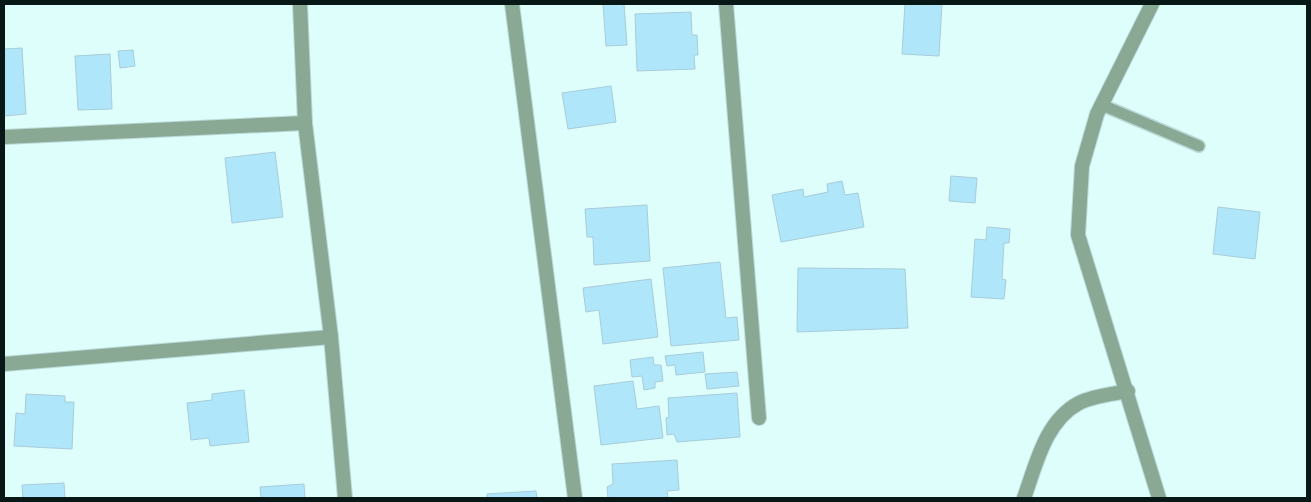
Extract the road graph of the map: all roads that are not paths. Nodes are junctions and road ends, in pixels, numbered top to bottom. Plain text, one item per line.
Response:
1 (300, 4) edge
2 (512, 4) edge
3 (726, 4) edge
4 (1152, 4) edge
5 (1100, 110) junction
6 (305, 123) junction
7 (4, 137) edge
8 (1199, 146) dead end
9 (331, 337) junction
10 (4, 364) edge
11 (1128, 391) junction
12 (759, 418) dead end
13 (344, 498) edge
14 (574, 498) edge
15 (1024, 498) edge
16 (1159, 498) edge

1 - 6 street
2 - 14 street
3 - 12 street
4 - 5 street
5 - 8 lane
5 - 11 street
6 - 7 street
6 - 9 street
9 - 10 street
9 - 13 street
11 - 15 street
11 - 16 street

